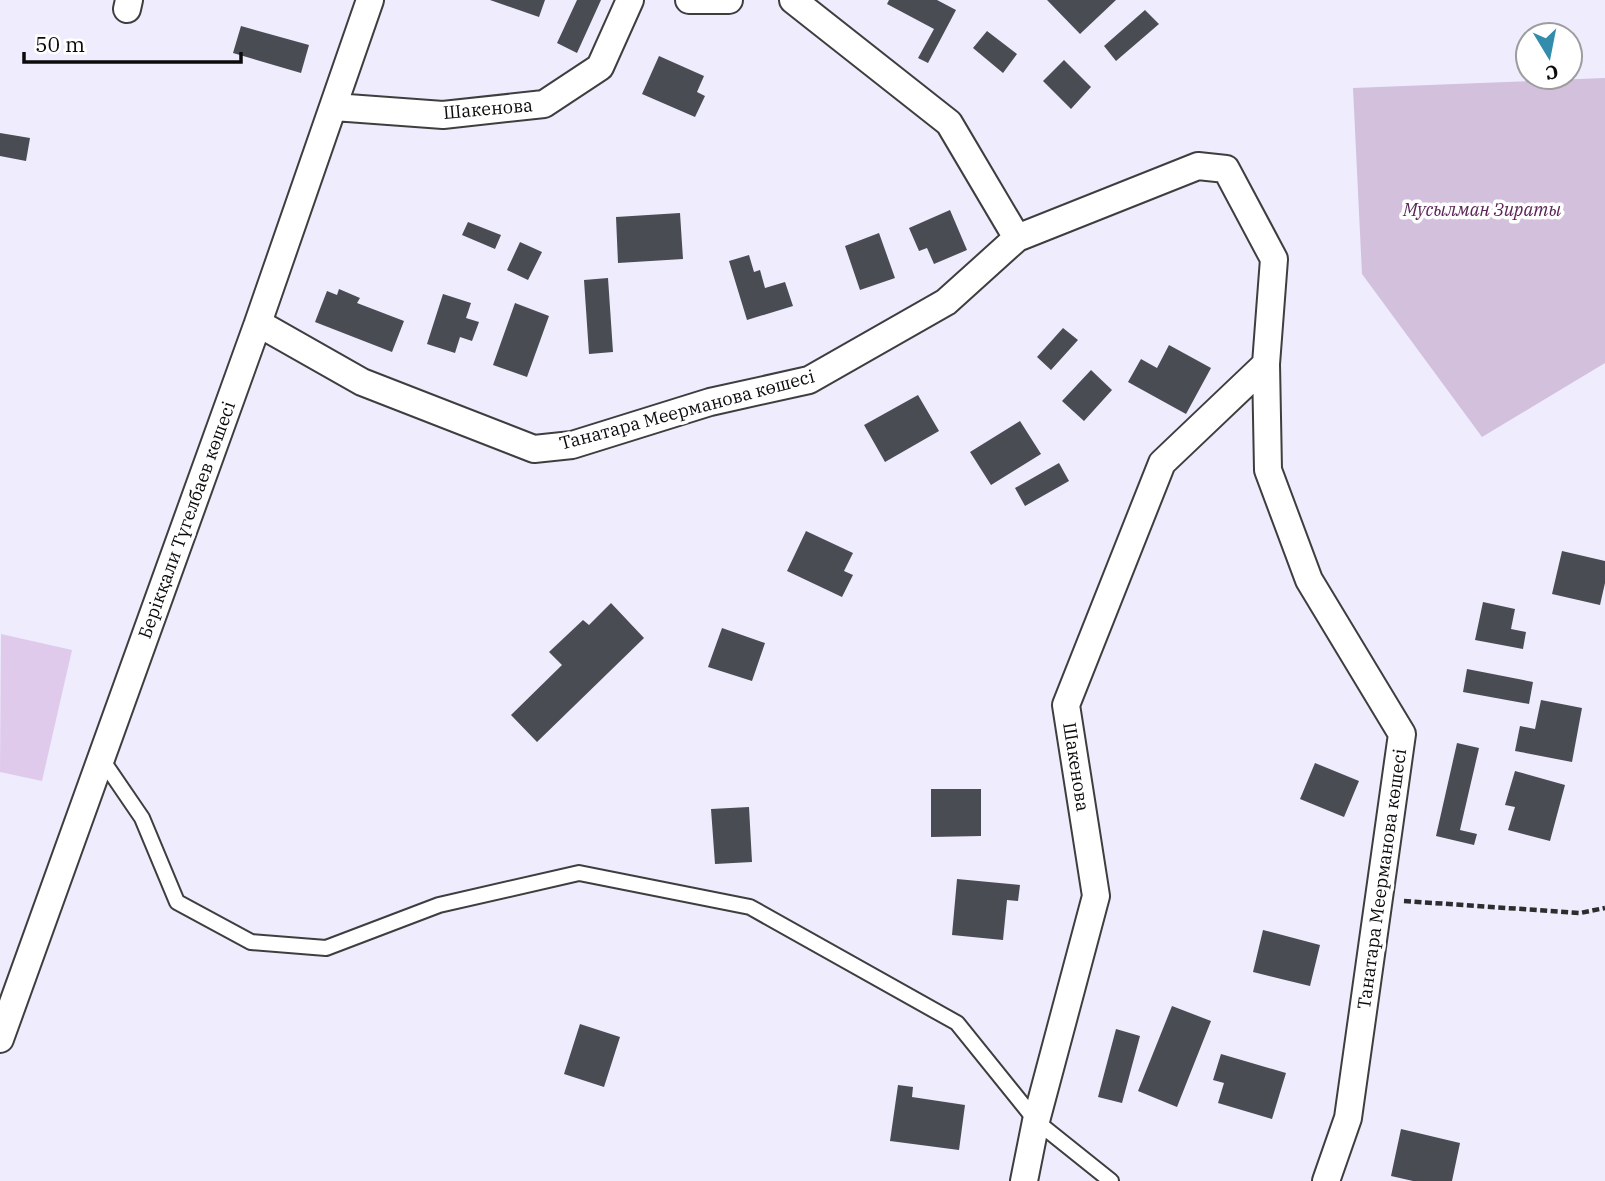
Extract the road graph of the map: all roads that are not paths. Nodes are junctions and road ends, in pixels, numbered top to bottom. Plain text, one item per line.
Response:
1 (370, 0) edge
2 (630, 0) edge
3 (689, 0) edge
4 (729, 0) edge
5 (793, 0) edge
6 (334, 107) junction
7 (1017, 238) junction
8 (258, 323) junction
9 (1266, 365) junction
10 (101, 758) junction
11 (0, 1040) edge
12 (1036, 1121) junction
13 (1024, 1181) edge
14 (1111, 1181) edge
15 (1326, 1181) edge

1 - 6 street, Берікқали Түгелбаев көшесі
2 - 6 street, Шакенова
3 - 4 street
5 - 7 street
6 - 8 street, Берікқали Түгелбаев көшесі
7 - 8 street, Танатара Меерманова көшесі
7 - 9 street, Танатара Меерманова көшесі
8 - 10 street, Берікқали Түгелбаев көшесі
9 - 12 street, Шакенова
9 - 15 street, Танатара Меерманова көшесі
10 - 11 street, Берікқали Түгелбаев көшесі
10 - 12 lane
12 - 13 street, Шакенова
12 - 14 lane

